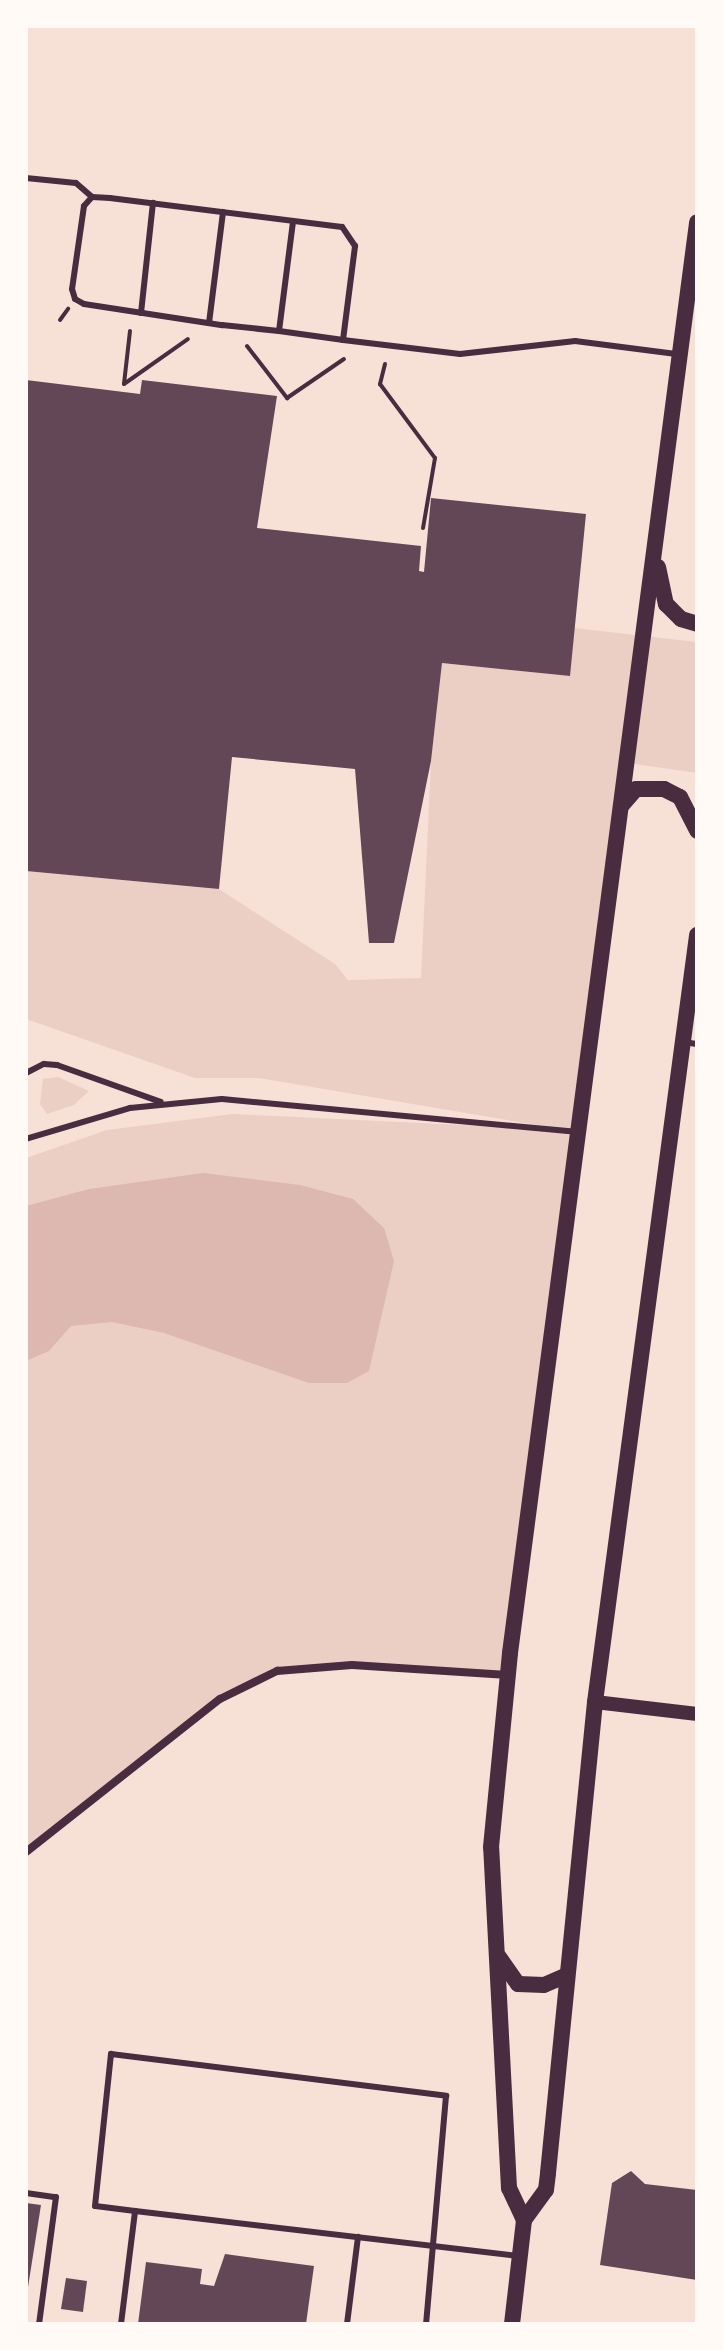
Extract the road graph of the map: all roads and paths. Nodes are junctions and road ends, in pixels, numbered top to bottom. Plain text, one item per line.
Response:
1 (26, 178) edge
2 (92, 197) junction
3 (153, 203) junction
4 (223, 212) junction
5 (293, 221) junction
6 (697, 222) edge
7 (141, 313) junction
8 (209, 323) junction
9 (130, 331) dead end
10 (279, 331) junction
11 (188, 339) dead end
12 (343, 340) junction
13 (247, 346) dead end
14 (680, 355) junction
15 (344, 359) dead end
16 (385, 364) dead end
17 (423, 528) dead end
18 (656, 537) junction
19 (697, 624) edge
20 (620, 809) junction
21 (697, 831) edge
22 (697, 935) edge
23 (690, 1043) edge
24 (26, 1073) edge
25 (161, 1102) junction
26 (578, 1132) junction
27 (26, 1140) edge
28 (508, 1675) junction
29 (595, 1702) junction
30 (697, 1714) edge
31 (26, 1852) edge
32 (494, 1945) junction
33 (567, 1975) junction
34 (26, 2193) edge
35 (135, 2211) junction
36 (524, 2220) junction
37 (358, 2237) junction
38 (436, 2246) junction
39 (520, 2256) junction
40 (39, 2324) edge
41 (121, 2324) edge
42 (347, 2324) edge
43 (426, 2324) edge
44 (512, 2324) edge

1 - 2 lane
2 - 3 lane
2 - 7 lane
3 - 4 lane
3 - 7 lane
4 - 5 lane
4 - 8 lane
5 - 10 lane
5 - 12 lane
6 - 14 main road
7 - 8 lane
8 - 10 lane
9 - 11 path
10 - 12 lane
12 - 14 lane
13 - 15 path
14 - 18 main road
16 - 17 path
18 - 19 main road
18 - 20 main road
20 - 21 main road
20 - 26 main road
22 - 23 main road
23 - 29 main road
24 - 25 lane
25 - 26 lane
25 - 27 lane
26 - 28 main road
28 - 31 street
28 - 32 main road
29 - 30 street
29 - 33 main road
32 - 33 main road
32 - 36 main road
33 - 36 main road
34 - 40 lane
35 - 37 lane
35 - 38 lane
35 - 41 lane
36 - 39 main road
37 - 38 lane
37 - 42 lane
38 - 39 lane
38 - 43 lane
39 - 44 main road

